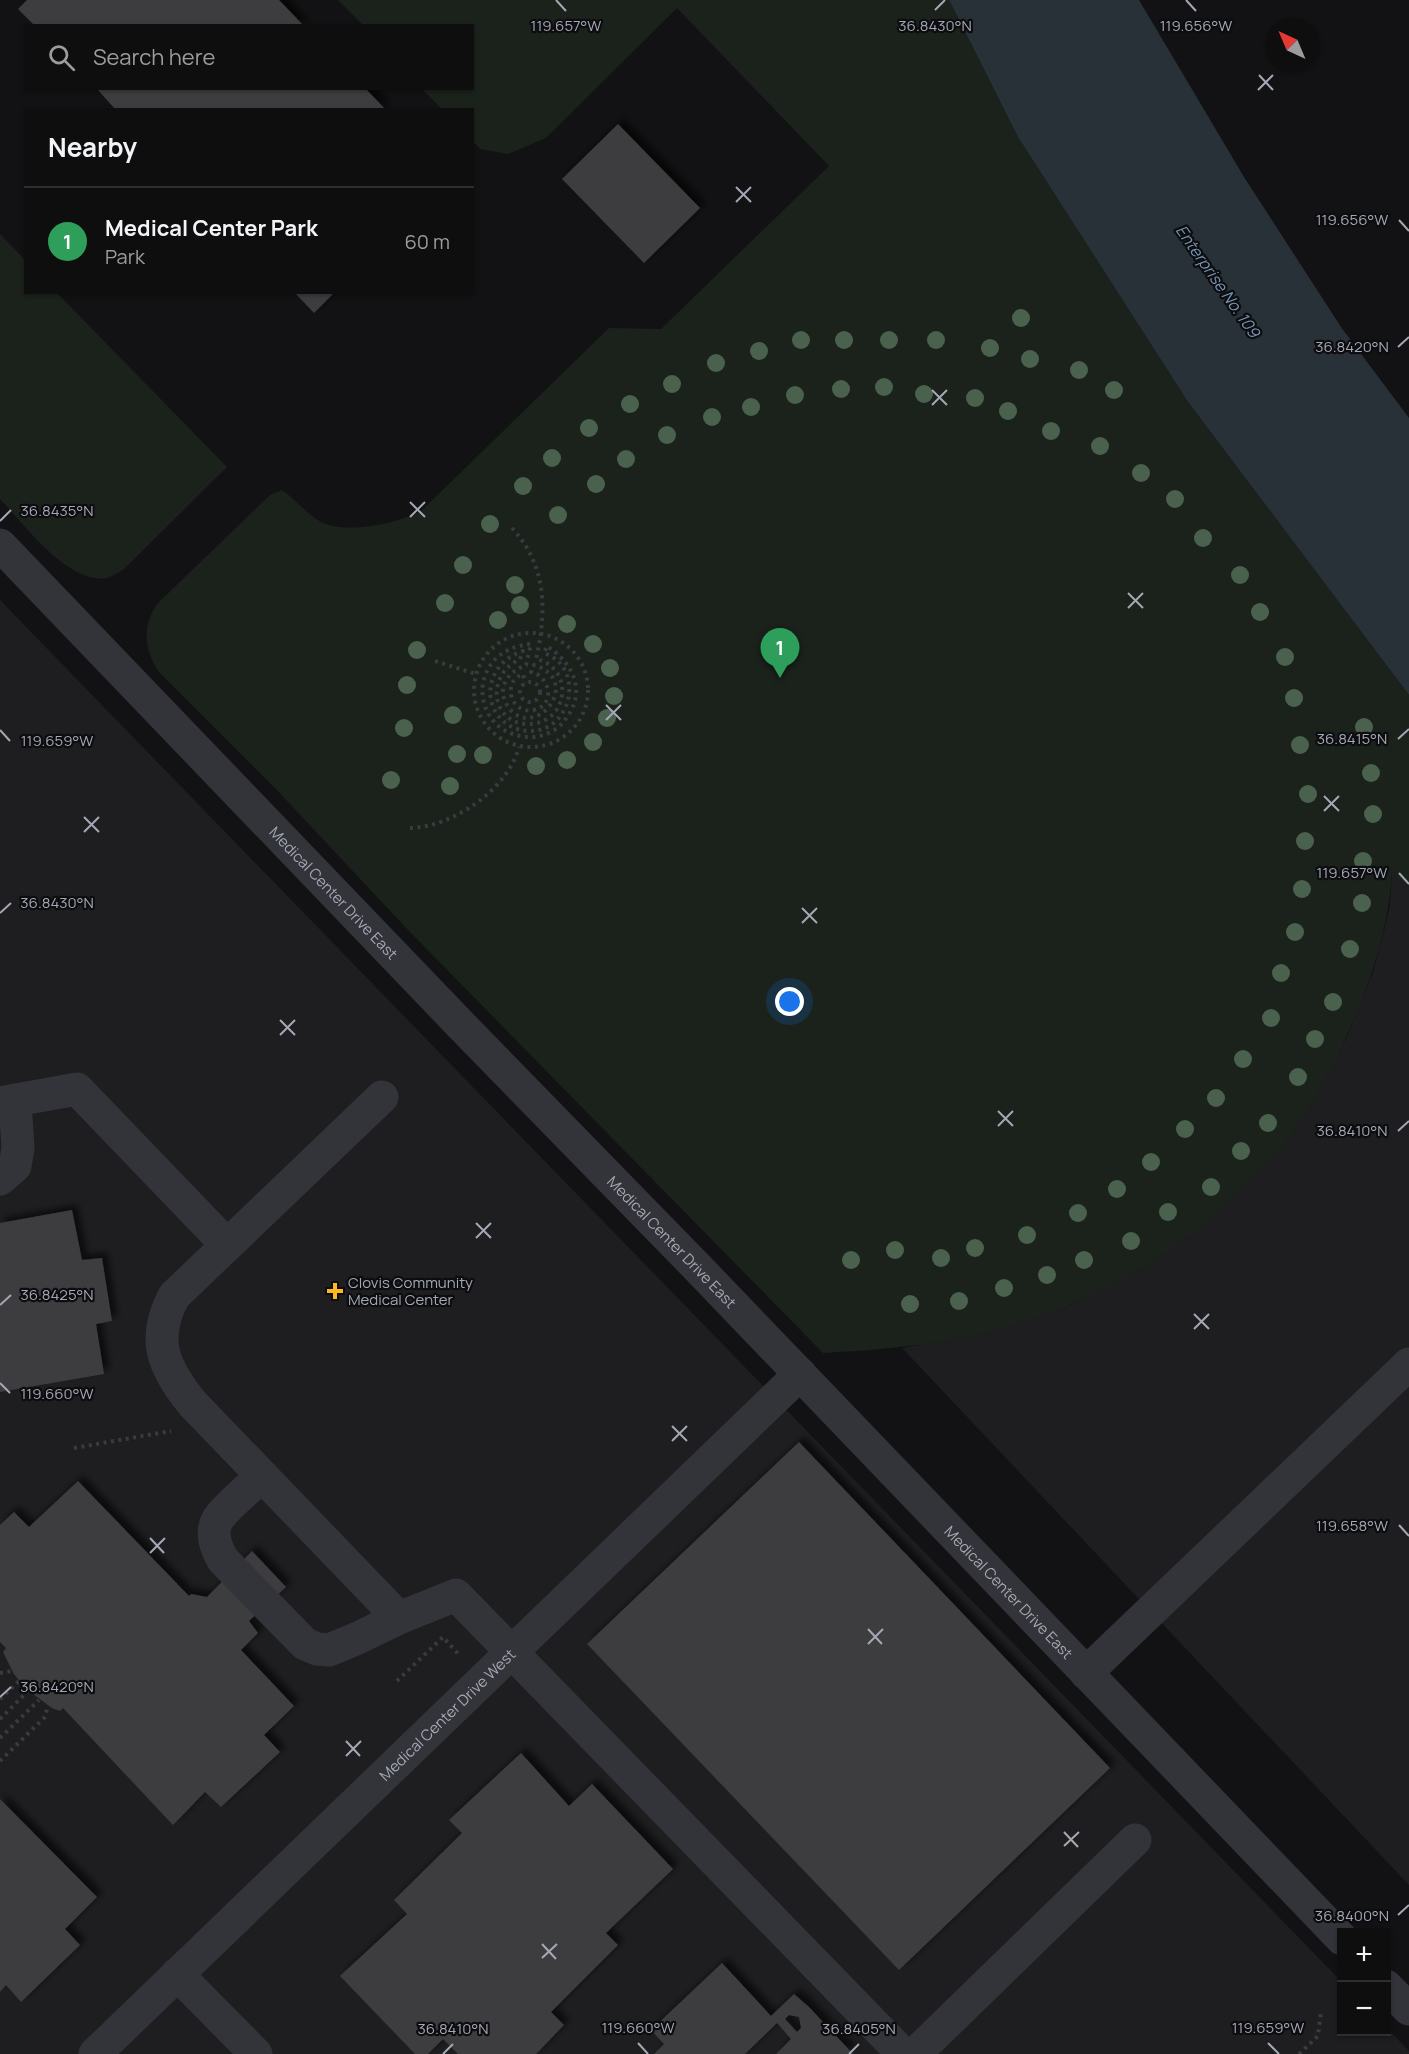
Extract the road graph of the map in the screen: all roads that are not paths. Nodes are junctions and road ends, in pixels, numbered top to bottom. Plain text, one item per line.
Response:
1 (0, 544) edge
2 (382, 1096) dead end
3 (8, 1102) edge
4 (0, 1179) edge
5 (227, 1245) junction
6 (1409, 1364) edge
7 (800, 1374) junction
8 (262, 1476) junction
9 (399, 1618) junction
10 (512, 1652) junction
11 (1086, 1672) junction
12 (1135, 1840) dead end
13 (1337, 1935) edge
14 (177, 1974) junction
15 (95, 2054) edge
16 (256, 2054) edge
17 (903, 2054) edge
18 (915, 2054) edge

1 - 7 street, Medical Center Drive East
2 - 5 street
3 - 4 street
3 - 5 street
5 - 8 street
6 - 11 street
7 - 10 street, Medical Center Drive West
7 - 11 street, Medical Center Drive East
8 - 9 street
8 - 9 street
9 - 10 street
10 - 14 street, Medical Center Drive West
10 - 17 street
11 - 13 street, Medical Center Drive East
12 - 18 street
14 - 15 street, Medical Center Drive West
14 - 16 street

